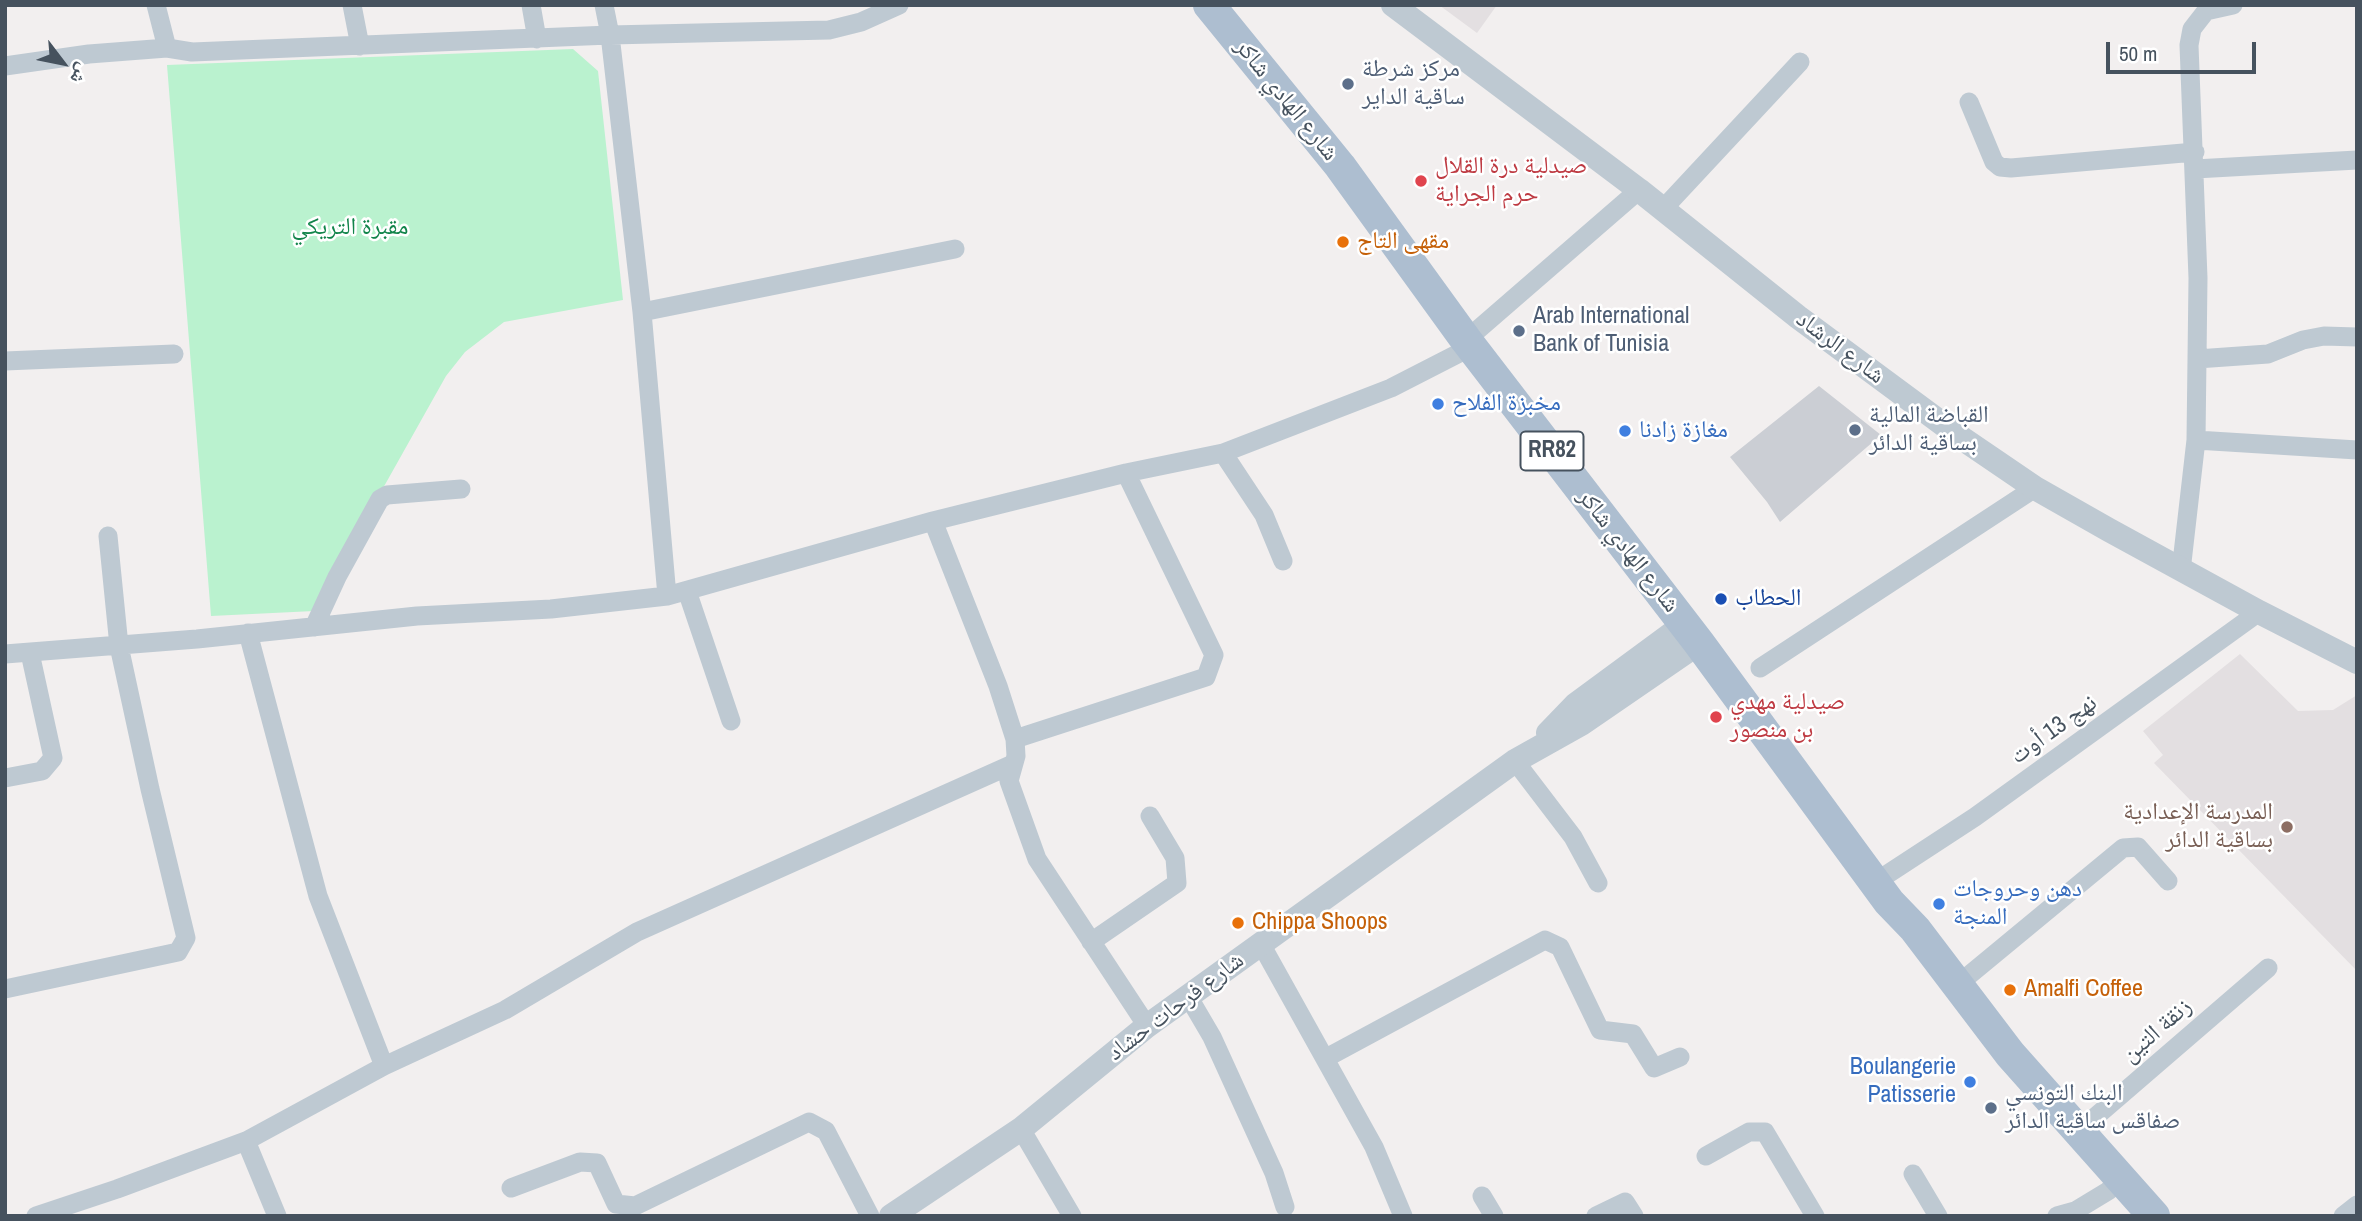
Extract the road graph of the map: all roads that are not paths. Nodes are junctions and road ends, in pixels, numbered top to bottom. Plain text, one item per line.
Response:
1 (156, 5) edge
2 (352, 5) edge
3 (531, 5) edge
4 (604, 5) edge
5 (899, 5) edge
6 (1209, 5) edge
7 (1392, 5) edge
8 (2233, 5) edge
9 (610, 35) junction
10 (537, 39) junction
11 (360, 46) junction
12 (167, 48) junction
13 (1800, 62) dead end
14 (5, 66) edge
15 (1969, 102) dead end
16 (2195, 160) junction
17 (2357, 160) edge
18 (1639, 190) junction
19 (1662, 209) junction
20 (955, 249) dead end
21 (642, 312) junction
22 (2357, 337) edge
23 (1468, 343) junction
24 (174, 354) dead end
25 (2197, 359) junction
26 (5, 361) edge
27 (2196, 440) junction
28 (2357, 450) edge
29 (1223, 453) junction
30 (1126, 473) junction
31 (2035, 488) junction
32 (461, 489) dead end
33 (933, 521) junction
34 (108, 536) dead end
35 (1283, 561) dead end
36 (2181, 571) junction
37 (687, 591) junction
38 (667, 596) junction
39 (2259, 612) junction
40 (314, 627) junction
41 (248, 633) junction
42 (1692, 634) junction
43 (119, 646) junction
44 (30, 653) junction
45 (5, 654) edge
46 (2357, 662) edge
47 (1760, 668) dead end
48 (731, 720) dead end
49 (1015, 739) junction
50 (1522, 756) junction
51 (1013, 764) junction
52 (5, 778) edge
53 (1150, 816) dead end
54 (2168, 881) dead end
55 (1598, 883) dead end
56 (1882, 892) junction
57 (1091, 942) junction
58 (1261, 944) junction
59 (2267, 968) dead end
60 (1956, 986) junction
61 (5, 989) edge
62 (1188, 996) junction
63 (1147, 1026) junction
64 (1680, 1057) dead end
65 (1326, 1058) junction
66 (384, 1066) junction
67 (1021, 1129) junction
68 (2079, 1131) junction
69 (246, 1141) junction
70 (1706, 1156) dead end
71 (1913, 1174) dead end
72 (2115, 1185) junction
73 (511, 1188) dead end
74 (1482, 1196) dead end
75 (2357, 1205) edge
76 (1285, 1207) dead end
77 (36, 1216) edge
78 (277, 1216) edge
79 (870, 1216) edge
80 (891, 1216) edge
81 (1072, 1216) edge
82 (1403, 1216) edge
83 (1494, 1216) edge
84 (1596, 1216) edge
85 (1634, 1216) edge
86 (1815, 1216) edge
87 (1938, 1216) edge
88 (2057, 1216) edge
89 (2130, 1216) edge
90 (2154, 1216) edge
91 (2343, 1216) edge

1 - 12 street
2 - 11 street
3 - 10 street
4 - 9 street
5 - 9 street
6 - 23 main road, شارع الهادي شاكر / RR82
7 - 18 street, شارع الرشاد
8 - 16 street
9 - 10 street
9 - 21 street
10 - 11 street
11 - 12 street
12 - 14 street
13 - 19 street
15 - 16 street
16 - 17 street
16 - 25 street
18 - 19 street, شارع الرشاد
18 - 23 street
19 - 31 street, شارع الرشاد
20 - 21 street
21 - 38 street
22 - 25 street
23 - 29 street
23 - 42 main road, شارع الهادي شاكر / RR82
24 - 26 street
25 - 27 street
27 - 28 street
27 - 36 street
29 - 30 street
29 - 35 street
30 - 33 street
30 - 49 street
31 - 36 street, شارع الرشاد
31 - 47 street
32 - 40 street
33 - 37 street
33 - 49 street
34 - 43 street
36 - 39 street, شارع الرشاد
37 - 38 street
37 - 48 street
38 - 40 street
39 - 46 street, شارع الرشاد
39 - 56 street, نهج 13 أوت
40 - 41 street
41 - 43 street
41 - 66 street
42 - 50 street, شارع فرحات حشاد
42 - 56 main road, شارع الهادي شاكر / RR82
43 - 44 street
43 - 61 street
44 - 45 street
44 - 52 street
49 - 51 street
50 - 55 street
50 - 58 street, شارع فرحات حشاد
51 - 57 street
51 - 66 street
53 - 57 street
54 - 60 street
56 - 60 main road, شارع الهادي شاكر / RR82
56 - 72 main road, شارع الهادي شاكر / RR82
57 - 63 street
58 - 62 street, شارع فرحات حشاد
58 - 65 street
59 - 68 street, زنقة التين
60 - 68 main road, شارع الهادي شاكر / RR82
62 - 63 street, شارع فرحات حشاد
62 - 76 street
63 - 67 street, شارع فرحات حشاد
64 - 65 street
65 - 82 street
66 - 69 street
67 - 80 street, شارع فرحات حشاد
67 - 81 street
68 - 72 main road, شارع الهادي شاكر / RR82
69 - 77 street
69 - 78 street
70 - 86 street
71 - 87 street
72 - 88 street
72 - 89 main road, شارع الهادي شاكر / RR82
72 - 90 main road, شارع الهادي شاكر / RR82
73 - 79 street
74 - 83 street
75 - 91 street
84 - 85 street

